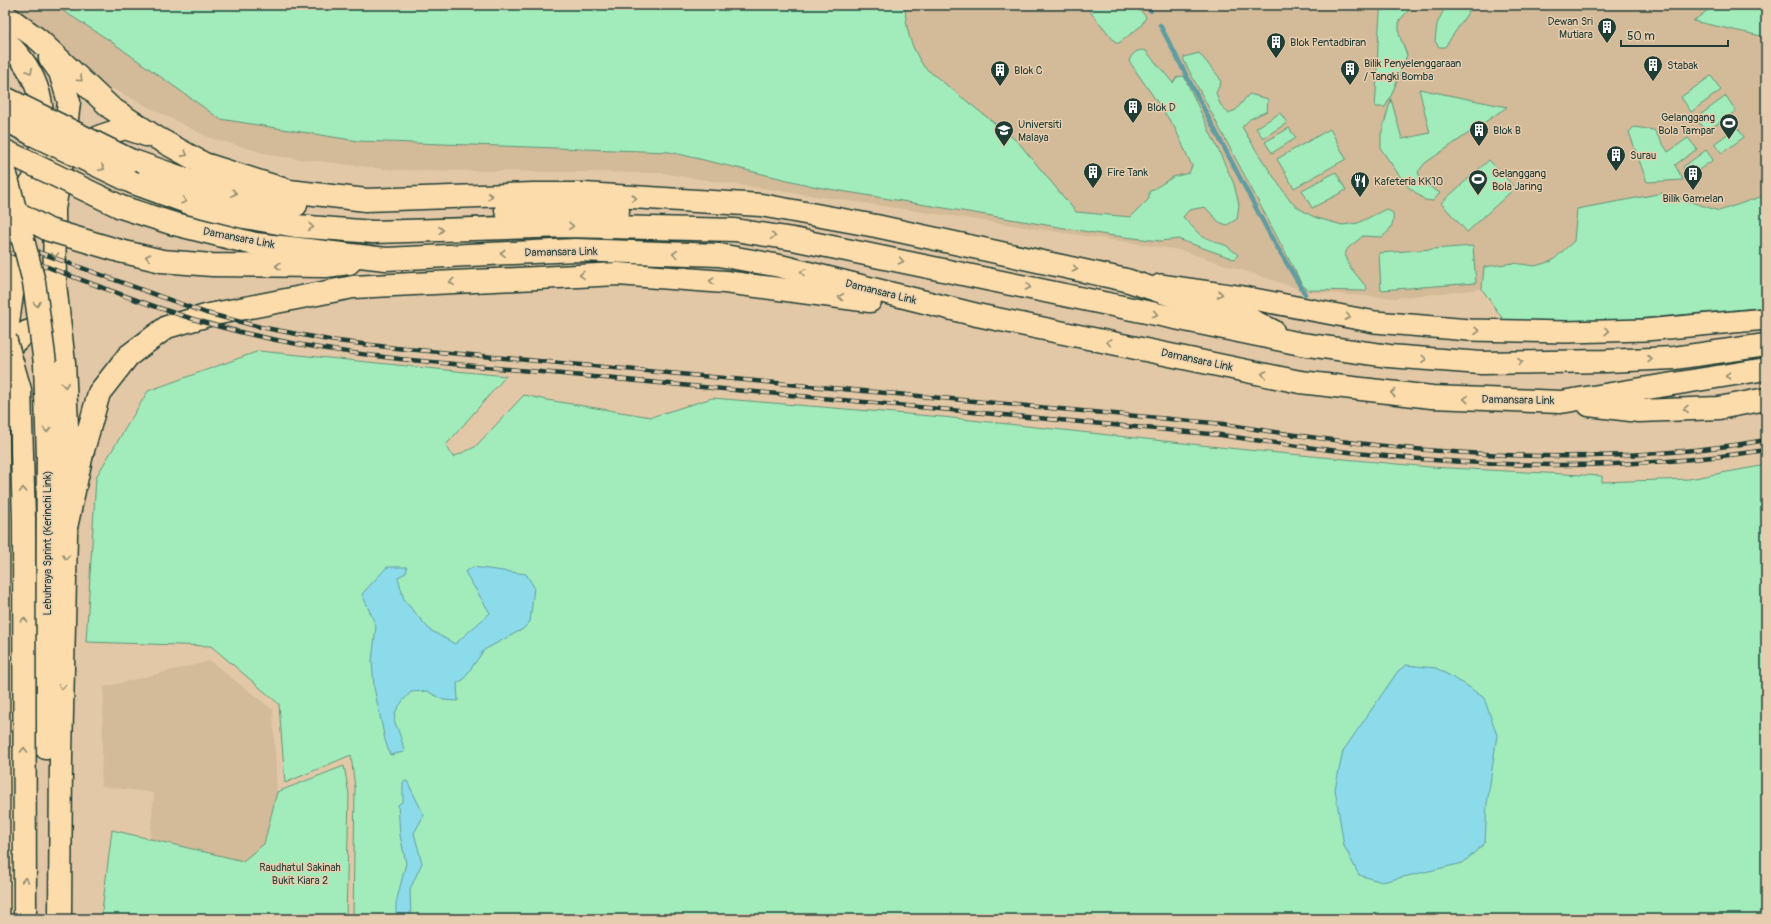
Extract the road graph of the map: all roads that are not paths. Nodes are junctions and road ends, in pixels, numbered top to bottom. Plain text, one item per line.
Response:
1 (7, 16) edge
2 (5, 41) edge
3 (5, 98) edge
4 (5, 119) edge
5 (157, 138) junction
6 (5, 151) edge
7 (62, 161) junction
8 (5, 171) edge
9 (613, 197) junction
10 (5, 202) edge
11 (5, 207) edge
12 (532, 209) junction
13 (735, 230) junction
14 (386, 259) junction
15 (1126, 280) junction
16 (977, 315) junction
17 (1766, 319) edge
18 (5, 338) edge
19 (5, 344) edge
20 (1302, 344) junction
21 (1766, 346) edge
22 (5, 353) edge
23 (64, 363) junction
24 (1766, 369) edge
25 (1766, 399) edge
26 (1561, 402) junction
27 (5, 424) edge
28 (67, 523) junction
29 (6, 919) edge
30 (25, 919) edge
31 (45, 919) edge
32 (60, 919) edge

1 -> 5 highway
1 - 7 highway
2 -> 10 highway
3 -> 12 highway, bridge
4 -> 13 highway, Damansara Link, bridge
5 - 7 highway
5 -> 9 highway
6 - 14 highway, Damansara Link, bridge
7 - 19 highway
7 -> 23 highway
8 -> 31 highway, Lebuhraya Sprint (Kerinchi Link), bridge
9 - 12 highway
9 -> 15 highway
14 -> 11 highway, bridge
12 - 13 highway
13 -> 20 highway, Damansara Link
16 -> 14 highway, Damansara Link
15 -> 17 main road
15 - 20 highway
26 -> 16 highway, Damansara Link
16 -> 28 highway
30 -> 18 highway, Lebuhraya Sprint (Kerinchi Link), bridge
20 -> 21 highway, Damansara Link
22 - 23 highway
23 -> 28 highway
24 -> 26 highway, Damansara Link
25 -> 26 highway
27 - 29 highway
28 -> 32 highway

